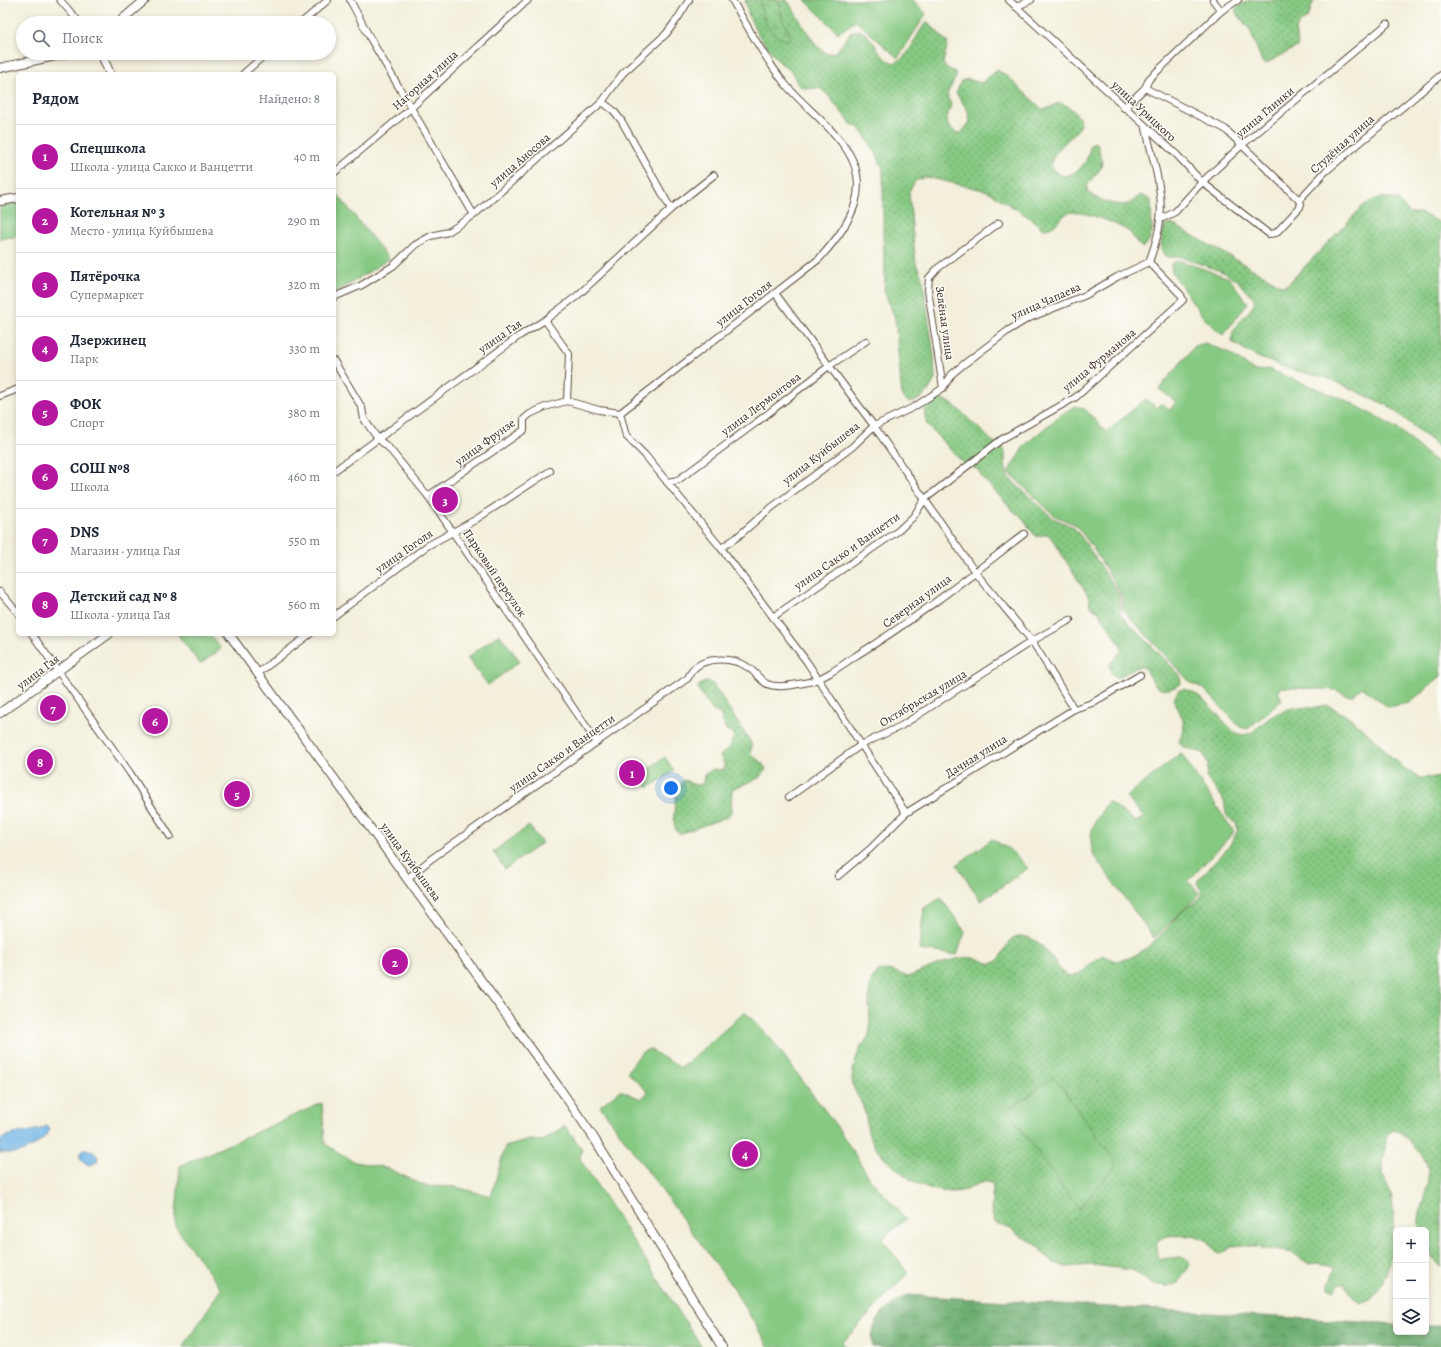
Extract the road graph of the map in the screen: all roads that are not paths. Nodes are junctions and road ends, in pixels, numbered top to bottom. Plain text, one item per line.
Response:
1 (60, 0) edge
2 (145, 0) edge
3 (328, 0) edge
4 (350, 0) edge
5 (528, 0) edge
6 (689, 0) edge
7 (732, 0) edge
8 (1008, 0) edge
9 (1031, 0) edge
10 (1213, 0) edge
11 (1238, 0) edge
12 (1016, 7) junction
13 (1221, 11) junction
14 (74, 16) edge
15 (126, 16) edge
16 (310, 16) edge
17 (1387, 24) dead end
18 (37, 60) edge
19 (104, 60) edge
20 (259, 60) edge
21 (0, 68) edge
22 (109, 72) edge
23 (244, 72) edge
24 (1441, 74) edge
25 (1145, 88) junction
26 (602, 102) junction
27 (411, 108) junction
28 (1124, 108) junction
29 (1145, 128) junction
30 (1242, 145) junction
31 (336, 171) edge
32 (714, 175) dead end
33 (1202, 182) junction
34 (16, 198) edge
35 (1299, 200) junction
36 (0, 201) edge
37 (671, 209) junction
38 (474, 215) junction
39 (1161, 219) junction
40 (999, 223) dead end
41 (1269, 234) joint
42 (1149, 262) junction
43 (775, 293) junction
44 (336, 296) edge
45 (545, 320) junction
46 (866, 341) dead end
47 (336, 364) edge
48 (829, 366) junction
49 (943, 388) junction
50 (16, 390) edge
51 (0, 396) edge
52 (567, 401) junction
53 (620, 413) junction
54 (874, 426) junction
55 (378, 439) junction
56 (1002, 439) joint
57 (336, 470) edge
58 (550, 471) dead end
59 (667, 482) junction
60 (428, 496) junction
61 (925, 499) junction
62 (453, 532) junction
63 (1024, 534) dead end
64 (721, 548) junction
65 (976, 572) junction
66 (0, 592) edge
67 (16, 611) edge
68 (336, 614) edge
69 (773, 616) junction
70 (1070, 620) dead end
71 (33, 636) edge
72 (106, 636) edge
73 (230, 636) edge
74 (307, 636) edge
75 (1032, 641) junction
76 (58, 672) junction
77 (258, 673) junction
78 (1140, 675) dead end
79 (818, 679) junction
80 (1074, 709) junction
81 (0, 713) edge
82 (596, 741) junction
83 (861, 745) junction
84 (789, 797) dead end
85 (906, 813) junction
86 (170, 836) dead end
87 (838, 876) dead end
88 (408, 878) junction
89 (722, 1347) edge

1 - 14 street
2 - 15 main road
3 - 16 street
4 - 27 street
5 - 27 street, Нагорная улица
6 - 26 street, улица Аносова
7 - 43 street, улица Гоголя
8 - 12 street, улица Урицкого
9 - 12 street
10 - 13 street
11 - 13 street
12 - 28 street, улица Урицкого
13 - 25 street
17 - 30 street, улица Глинки
18 - 21 main road
19 - 22 main road
20 - 23 street
24 - 35 street, Студёная улица
25 - 28 street
25 - 30 street
26 - 37 street
26 - 38 street, улица Аносова
27 - 31 street, Нагорная улица
27 - 38 street
28 - 29 street, улица Урицкого
29 - 33 street, улица Урицкого
29 - 39 street
30 - 33 street, улица Глинки
30 - 35 street
32 - 37 street, улица Гая
33 - 39 street, улица Глинки
33 - 41 street, улица Урицкого
34 - 36 main road
35 - 41 street, Студёная улица
37 - 45 street, улица Гая
38 - 44 street, улица Аносова
39 - 42 street
40 - 49 street, Зелёная улица
42 - 49 street, улица Чапаева
42 - 56 street, улица Фурманова
43 - 48 street
43 - 53 street, улица Гоголя
45 - 52 street
45 - 55 street, улица Гая
46 - 48 street, улица Лермонтова
47 - 55 street, Парковый переулок
48 - 54 street
48 - 59 street, улица Лермонтова
49 - 54 street, улица Куйбышева
50 - 51 street
52 - 53 street
52 - 60 street, улица Фрунзе
53 - 59 street
54 - 61 street
54 - 64 street, улица Куйбышева
55 - 57 street, улица Гая
55 - 60 street, Парковый переулок
56 - 61 street, улица Сакко и Ванцетти
58 - 62 street, улица Гоголя
59 - 64 street
60 - 62 street, Парковый переулок
61 - 65 street
61 - 69 street, улица Сакко и Ванцетти
62 - 68 street, улица Гоголя
62 - 82 street, Парковый переулок
63 - 65 street, Северная улица
64 - 69 street
65 - 75 street
65 - 79 street, Северная улица
66 - 67 street
69 - 79 street
70 - 75 street, Октябрьская улица
71 - 76 street
72 - 76 main road, улица Гая
73 - 77 main road, улица Куйбышева
74 - 77 street
75 - 80 street
75 - 83 street, Октябрьская улица
76 - 81 main road, улица Гая
76 - 86 street
77 - 88 main road, улица Куйбышева
78 - 80 street, Дачная улица
79 - 82 street, улица Сакко и Ванцетти
79 - 83 street
80 - 85 street, Дачная улица
82 - 88 street, улица Сакко и Ванцетти
83 - 84 street, Октябрьская улица
83 - 85 street
85 - 87 street, Дачная улица
88 - 89 main road, улица Куйбышева

